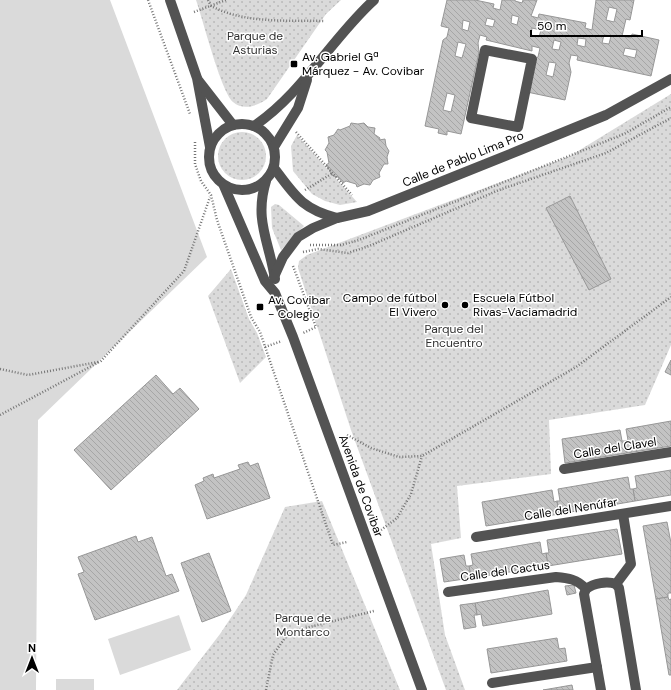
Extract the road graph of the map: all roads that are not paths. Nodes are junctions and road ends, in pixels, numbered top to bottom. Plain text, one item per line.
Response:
1 (170, 0) edge
2 (374, 0) edge
3 (485, 50) joint
4 (197, 78) junction
5 (307, 78) junction
6 (671, 79) edge
7 (233, 125) junction
8 (254, 126) junction
9 (210, 147) junction
10 (274, 147) junction
11 (274, 168) junction
12 (266, 181) junction
13 (224, 186) junction
14 (337, 218) junction
15 (274, 277) junction
16 (275, 292) junction
17 (671, 452) edge
18 (564, 469) dead end
19 (671, 506) edge
20 (624, 514) junction
21 (476, 537) dead end
22 (616, 584) junction
23 (586, 588) junction
24 (448, 592) dead end
25 (597, 667) junction
26 (492, 683) dead end
27 (422, 690) edge
28 (601, 690) edge
29 (636, 690) edge

1 - 4 street
2 - 5 street
3 - 3 street
4 - 7 street
4 - 9 street
5 - 8 street
5 - 10 street
6 - 14 street, Calle de Pablo Lima Pro
7 - 8 street
7 - 9 street
8 - 10 street
9 - 13 street
10 - 11 street
11 - 12 street
11 - 14 street, Calle de Pablo Lima Pro
12 - 13 street
12 - 15 street, Avenida de Covibar
13 - 16 street, Avenida de Covibar
14 - 15 street, Avenida de Covibar
15 - 16 street, Avenida de Covibar
16 - 27 street, Avenida de Covibar
17 - 18 street, Calle del Clavel
19 - 20 street, Calle del Nenúfar
20 - 21 street, Calle del Nenúfar
20 - 22 street
22 - 23 street
22 - 29 street
23 - 24 street, Calle del Cactus
23 - 25 street
25 - 26 street
25 - 28 street

